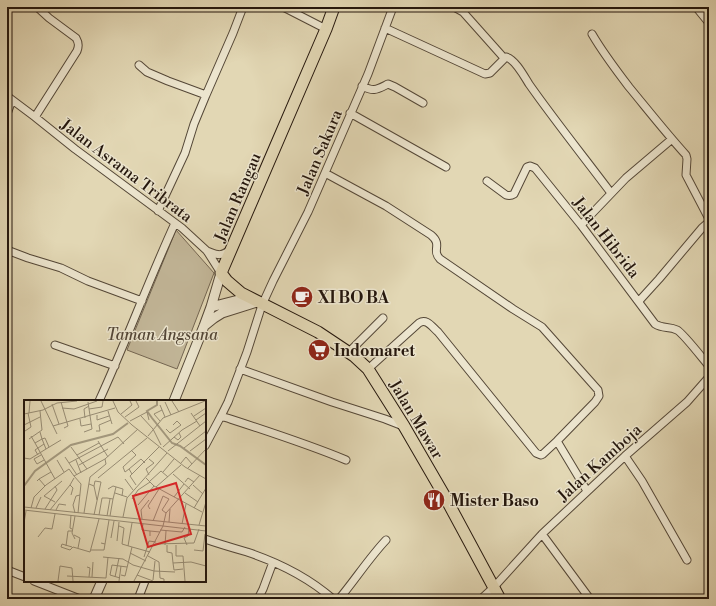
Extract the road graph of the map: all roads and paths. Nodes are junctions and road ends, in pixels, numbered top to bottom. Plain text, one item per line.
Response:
1 (37, 7) edge
2 (243, 7) edge
3 (283, 7) edge
4 (334, 7) edge
5 (393, 7) edge
6 (454, 7) edge
7 (696, 7) edge
8 (709, 23) edge
9 (385, 28) junction
10 (326, 29) junction
11 (592, 34) dead end
12 (504, 58) junction
13 (139, 65) dead end
14 (362, 86) junction
15 (206, 95) junction
16 (10, 98) edge
17 (423, 103) dead end
18 (350, 113) junction
19 (7, 114) edge
20 (35, 117) junction
21 (672, 139) junction
22 (446, 166) dead end
23 (325, 173) junction
24 (487, 181) dead end
25 (611, 193) junction
26 (158, 210) junction
27 (709, 219) edge
28 (709, 222) edge
29 (175, 223) junction
30 (581, 225) junction
31 (7, 250) edge
32 (207, 251) junction
33 (216, 254) junction
34 (226, 262) junction
35 (142, 301) junction
36 (256, 301) junction
37 (639, 301) junction
38 (211, 307) junction
39 (383, 318) dead end
40 (204, 326) junction
41 (55, 345) dead end
42 (349, 352) junction
43 (115, 366) junction
44 (709, 366) edge
45 (240, 369) junction
46 (368, 369) junction
47 (709, 378) edge
48 (99, 400) edge
49 (174, 400) edge
50 (222, 416) junction
51 (404, 426) junction
52 (557, 441) junction
53 (206, 444) edge
54 (625, 456) junction
55 (346, 460) dead end
56 (587, 491) junction
57 (542, 534) junction
58 (206, 539) edge
59 (386, 540) dead end
60 (687, 560) dead end
61 (273, 562) junction
62 (7, 570) edge
63 (24, 578) edge
64 (37, 582) edge
65 (102, 582) edge
66 (145, 582) edge
67 (494, 587) junction
68 (80, 599) edge
69 (94, 599) edge
70 (138, 599) edge
71 (258, 599) edge
72 (334, 599) edge
73 (339, 599) edge
74 (481, 599) edge
75 (500, 599) edge
76 (590, 599) edge

1 - 20 street
2 - 15 street
3 - 10 street
4 - 10 main road, Jalan Rangau
5 - 9 street, Jalan Sakura
6 - 12 street
7 - 8 street
9 - 12 street
9 - 14 street, Jalan Sakura
10 - 34 main road, Jalan Rangau
11 - 21 street
12 - 25 street
13 - 15 street
14 - 17 street
14 - 18 street, Jalan Sakura
15 - 26 street
16 - 19 street
16 - 20 street, Jalan Asrama Tribrata
18 - 22 street
18 - 23 street, Jalan Sakura
20 - 26 street, Jalan Asrama Tribrata
21 - 25 street
21 - 27 street
23 - 36 street, Jalan Sakura
23 - 52 street
24 - 30 street, Jalan Hibrida
25 - 30 street
26 - 29 street, Jalan Asrama Tribrata
28 - 37 street
29 - 32 street, Jalan Asrama Tribrata
29 - 35 street
30 - 37 street, Jalan Hibrida
31 - 35 street
32 - 33 street
32 - 34 street, Jalan Asrama Tribrata
33 - 34 street
33 - 34 street
34 - 36 main road, Jalan Mawar
34 - 38 street, Jalan Rangau
35 - 43 street
36 - 38 street
36 - 40 street
36 - 42 main road, Jalan Mawar
36 - 45 street, Jalan Sakura
37 - 44 street, Jalan Hibrida
38 - 40 street, Jalan Rangau
39 - 42 street
40 - 49 street, Jalan Rangau
41 - 43 street
42 - 46 main road, Jalan Mawar
43 - 48 street
45 - 50 street, Jalan Sakura
45 - 51 street
46 - 51 main road, Jalan Mawar
46 - 52 street
47 - 54 street, Jalan Kamboja
50 - 53 street, Jalan Sakura
50 - 55 street
51 - 67 main road, Jalan Mawar
52 - 56 street
54 - 56 street, Jalan Kamboja
54 - 60 street
56 - 57 street, Jalan Kamboja
57 - 67 street, Jalan Kamboja
57 - 76 street
58 - 61 street
59 - 73 street
61 - 71 street
61 - 72 street
62 - 63 street
64 - 68 street
65 - 69 street
66 - 70 street
67 - 74 street, Jalan Kamboja
67 - 75 main road, Jalan Mawar

